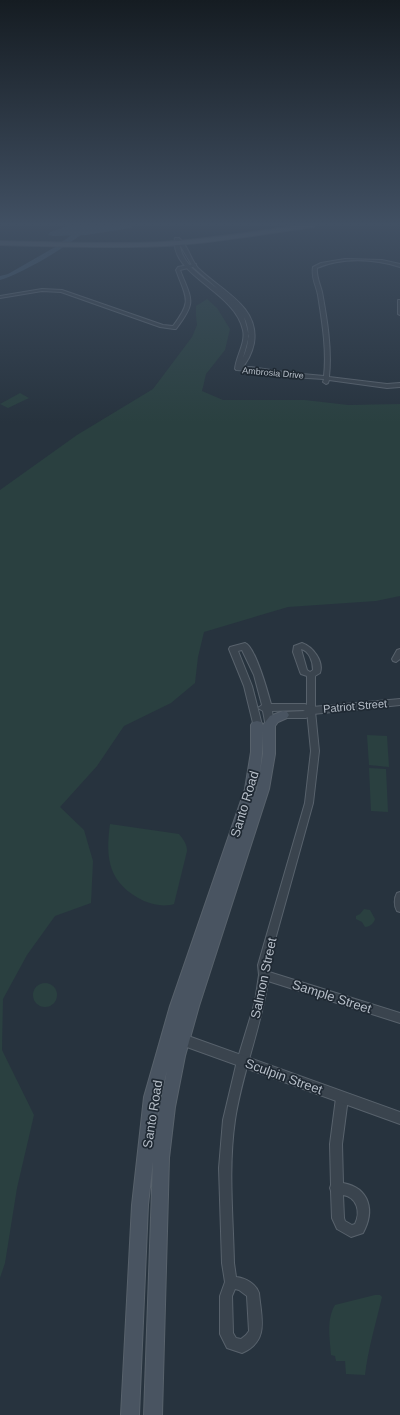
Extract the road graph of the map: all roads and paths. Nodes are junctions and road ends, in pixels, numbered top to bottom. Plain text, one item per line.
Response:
1 (36, 291) edge
2 (62, 291) edge
3 (187, 291) edge
4 (220, 291) edge
5 (224, 291) edge
6 (319, 291) edge
7 (0, 297) edge
8 (400, 301) edge
9 (400, 314) edge
10 (238, 370) junction
11 (326, 380) junction
12 (400, 385) edge
13 (311, 675) dead end
14 (400, 702) edge
15 (267, 708) junction
16 (254, 709) junction
17 (311, 711) junction
18 (283, 715) joint
19 (263, 725) junction
20 (400, 896) edge
21 (400, 908) edge
22 (264, 975) junction
23 (400, 1018) edge
24 (168, 1034) junction
25 (182, 1040) junction
26 (242, 1061) junction
27 (342, 1098) junction
28 (400, 1118) edge
29 (336, 1188) dead end
30 (231, 1282) dead end
31 (130, 1415) edge
32 (153, 1415) edge

1 - 7 street
2 - 3 street
4 - 10 street
5 - 10 street
6 - 11 street
8 - 9 street
10 - 11 street, Ambrosia Drive
11 - 12 street, Ambrosia Drive
13 - 17 street, Salmon Street
14 - 17 street, Patriot Street
15 - 16 street, Patriot Street
15 - 16 street, Santo Road
15 - 17 street, Patriot Street
15 - 19 street, Santo Road
16 - 19 street, Santo Road
17 - 18 street, Patriot Street
17 - 22 street, Salmon Street
18 - 19 main road
19 - 24 main road, Santo Road
19 - 25 main road, Santo Road
20 - 21 street
22 - 23 street, Sample Street
22 - 26 street, Salmon Street
24 - 25 street, Sculpin Street
24 - 31 main road, Santo Road
25 - 26 street, Sculpin Street
25 - 32 main road, Santo Road
26 - 27 street, Sculpin Street
26 - 30 street, Salmon Street
27 - 28 street, Sculpin Street
27 - 29 street

